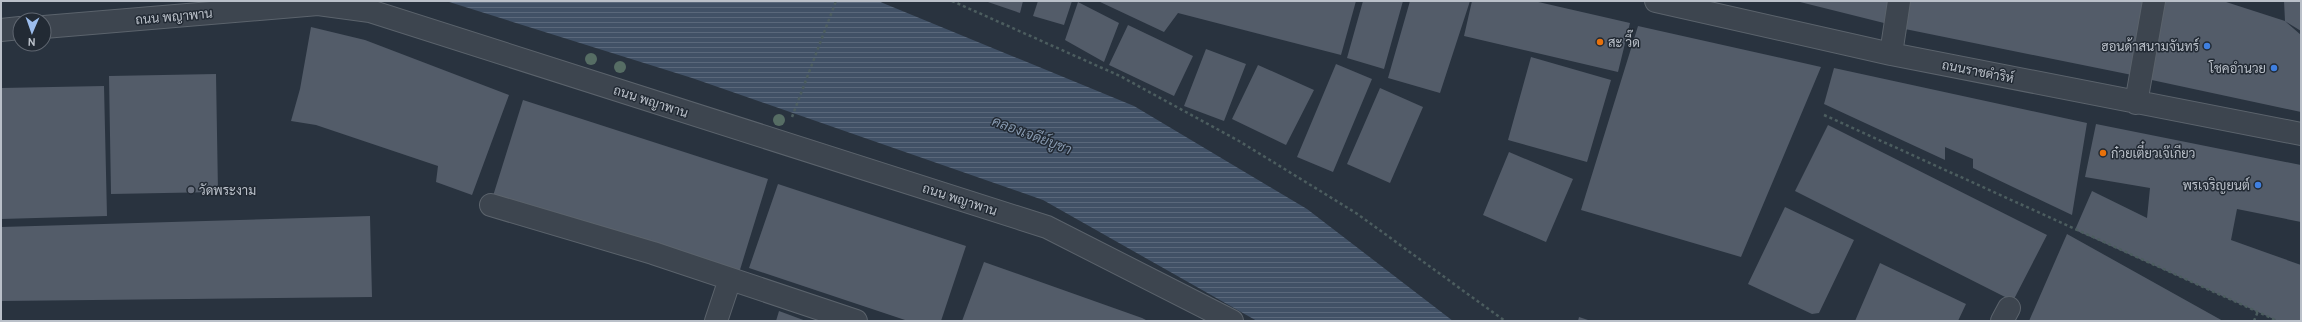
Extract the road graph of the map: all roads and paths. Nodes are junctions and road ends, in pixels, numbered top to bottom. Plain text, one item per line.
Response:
1 (836, 1) edge
2 (952, 1) edge
3 (1656, 1) edge
4 (1900, 1) edge
5 (2154, 1) edge
6 (52, 25) edge
7 (12, 29) edge
8 (1, 30) edge
9 (1891, 54) junction
10 (2136, 103) junction
11 (792, 115) dead end
12 (1824, 115) dead end
13 (2301, 134) edge
14 (492, 205) dead end
15 (730, 279) junction
16 (2258, 311) junction
17 (716, 321) edge
18 (856, 321) edge
19 (1232, 321) edge
20 (1505, 321) edge
21 (2254, 321) edge
22 (2278, 321) edge

1 - 11 path
2 - 20 path
3 - 9 street, ถนนราชดำริห์
4 - 9 street
5 - 10 street
6 - 19 street, ถนน พญาพาน
7 - 8 street
9 - 10 street, ถนนราชดำริห์
10 - 13 street, ถนนราชดำริห์
12 - 16 path
14 - 15 street
15 - 17 street
15 - 18 street
16 - 21 path
16 - 22 path

